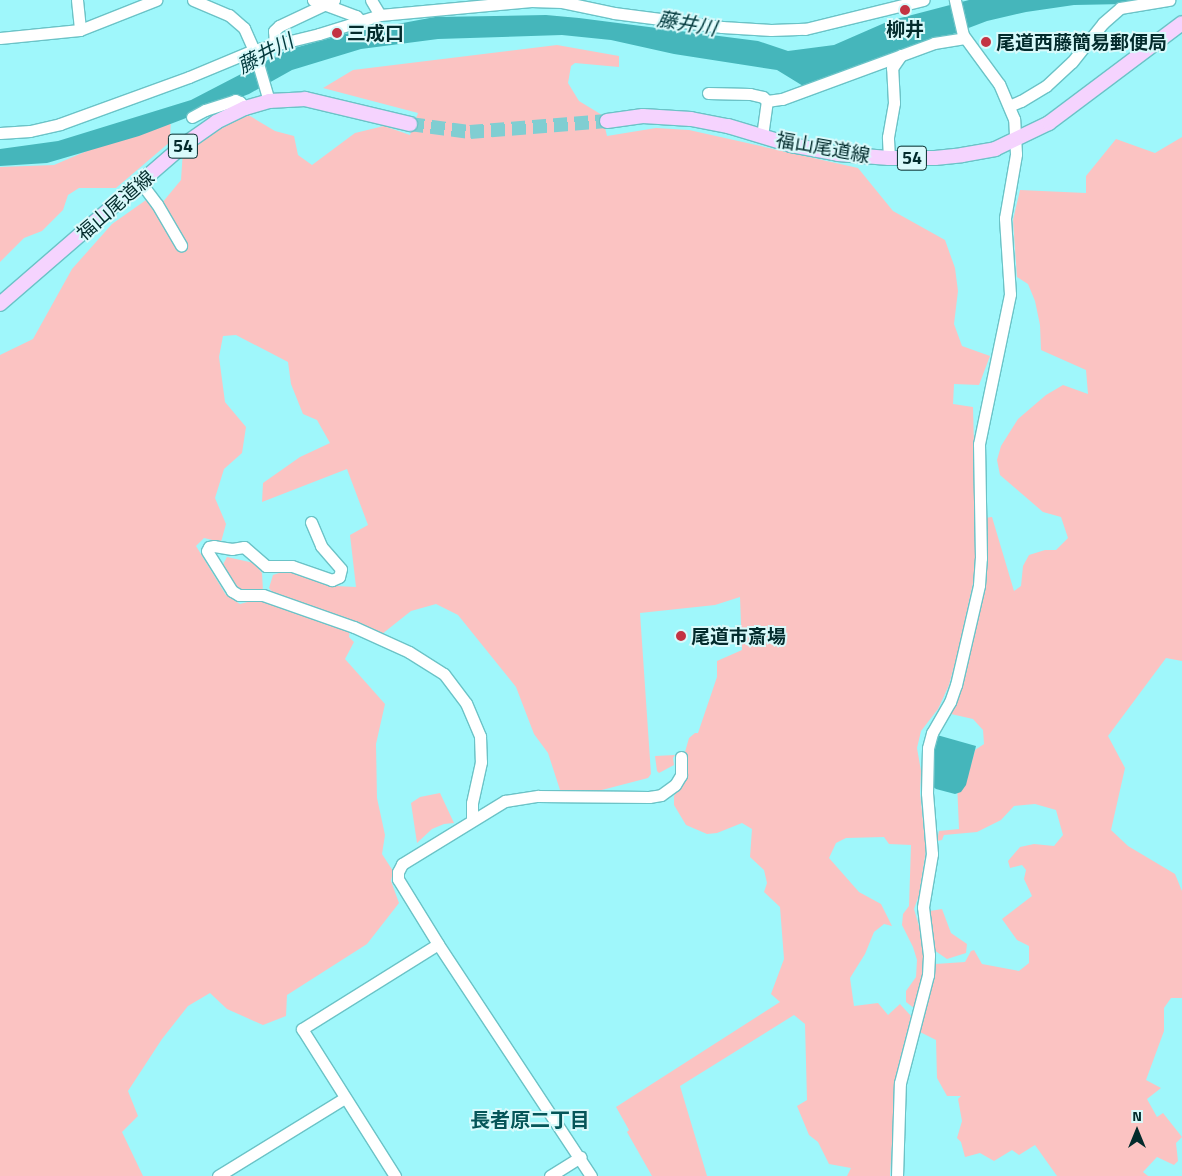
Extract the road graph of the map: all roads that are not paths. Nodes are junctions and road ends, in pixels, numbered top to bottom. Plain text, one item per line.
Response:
1 (77, 0) edge
2 (156, 0) edge
3 (193, 0) edge
4 (313, 0) edge
5 (371, 0) edge
6 (923, 0) edge
7 (954, 0) edge
8 (1169, 0) edge
9 (530, 1) edge
10 (330, 2) edge
11 (896, 3) edge
12 (380, 15) junction
13 (361, 22) junction
14 (1182, 22) edge
15 (80, 30) junction
16 (964, 34) junction
17 (0, 38) edge
18 (275, 44) junction
19 (256, 54) junction
20 (901, 55) junction
21 (708, 93) dead end
22 (268, 96) junction
23 (767, 101) junction
24 (1009, 106) junction
25 (245, 108) junction
26 (192, 117) dead end
27 (607, 121) tunnel mouth
28 (410, 124) tunnel mouth
29 (0, 132) edge
30 (762, 136) junction
31 (1017, 140) junction
32 (889, 158) junction
33 (141, 182) junction
34 (181, 245) dead end
35 (0, 304) edge
36 (311, 522) dead end
37 (681, 757) dead end
38 (472, 820) junction
39 (438, 944) junction
40 (345, 1098) junction
41 (580, 1157) junction
42 (218, 1176) edge
43 (395, 1176) edge
44 (550, 1176) edge
45 (591, 1176) edge
46 (897, 1176) edge

1 - 15 street
2 - 15 street
3 - 19 street
4 - 10 street
5 - 12 street
6 - 11 street
7 - 16 street
8 - 24 street
9 - 11 street
9 - 12 street
10 - 13 street
10 - 18 street
12 - 13 street
13 - 18 street
14 - 31 main road, 福山尾道線 / 54
15 - 17 street
16 - 20 street
16 - 24 street
18 - 19 street
19 - 22 street
19 - 29 street
20 - 23 street
20 - 32 street
21 - 23 street
22 - 25 main road, 福山尾道線 / 54
22 - 28 main road, 福山尾道線 / 54
23 - 30 street
24 - 31 street
25 - 26 street
25 - 33 main road, 福山尾道線 / 54
27 - 30 main road, 福山尾道線 / 54
30 - 32 main road, 福山尾道線 / 54
31 - 32 main road, 福山尾道線 / 54
31 - 46 street
33 - 34 street
33 - 35 main road, 福山尾道線 / 54
36 - 38 street
37 - 38 street
38 - 39 street
39 - 40 street
39 - 41 street
40 - 42 street
40 - 43 street
41 - 44 street
41 - 45 street

